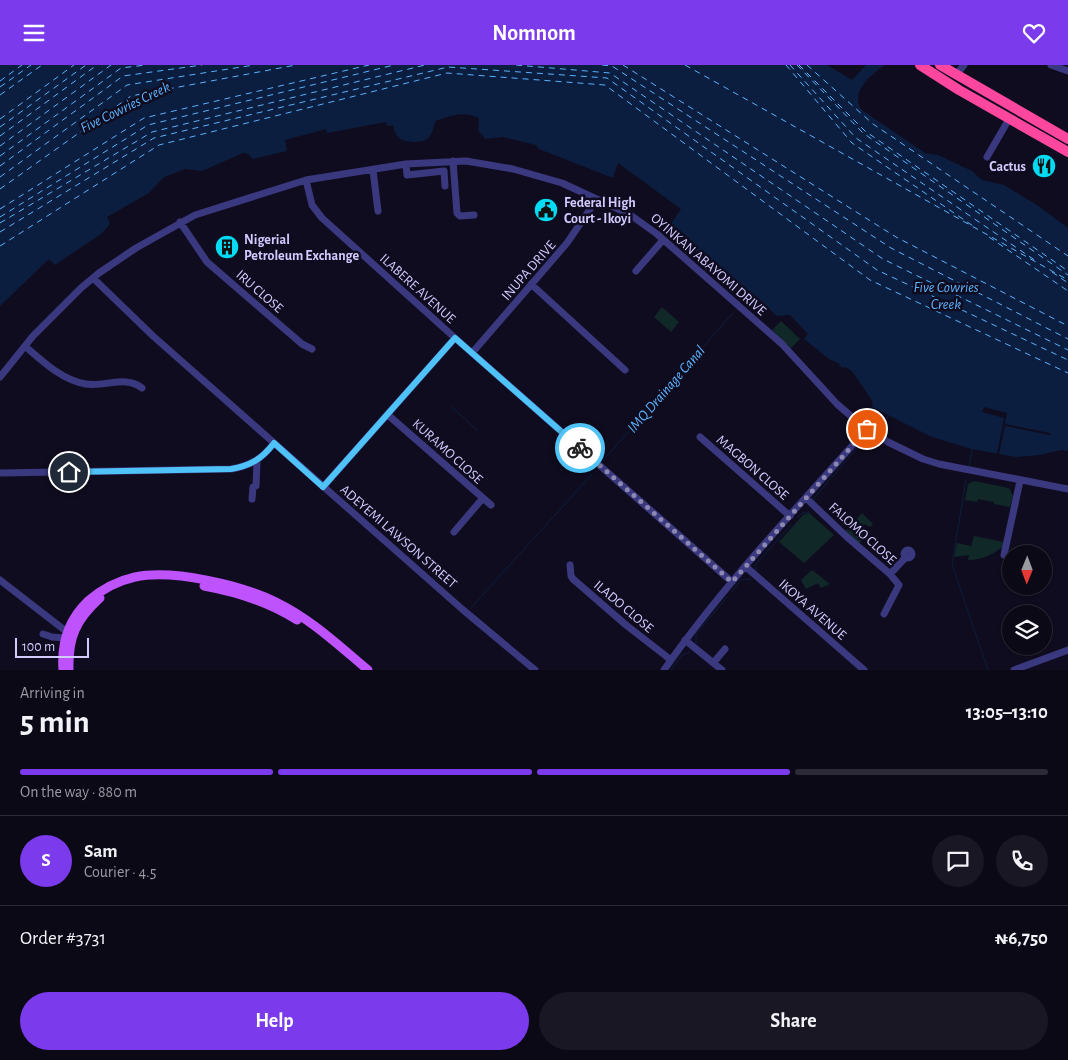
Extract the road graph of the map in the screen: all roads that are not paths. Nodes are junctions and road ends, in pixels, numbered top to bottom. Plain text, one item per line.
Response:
1 (940, 65) edge
2 (964, 65) edge
3 (1051, 65) edge
4 (925, 67) edge
5 (1068, 71) edge
6 (956, 75) junction
7 (1009, 119) junction
8 (1068, 139) edge
9 (1068, 152) edge
10 (987, 157) dead end
11 (453, 161) junction
12 (406, 164) junction
13 (373, 170) junction
14 (306, 180) junction
15 (445, 186) dead end
16 (597, 199) junction
17 (378, 211) dead end
18 (474, 215) dead end
19 (180, 222) junction
20 (663, 240) junction
21 (636, 271) dead end
22 (93, 278) junction
23 (532, 284) junction
24 (455, 338) junction
25 (25, 345) junction
26 (312, 349) dead end
27 (472, 353) junction
28 (625, 370) dead end
29 (0, 377) edge
30 (142, 387) dead end
31 (388, 415) junction
32 (867, 429) junction
33 (700, 437) dead end
34 (274, 443) junction
35 (257, 461) junction
36 (0, 473) edge
37 (1020, 481) junction
38 (323, 487) junction
39 (1068, 489) edge
40 (483, 498) junction
41 (806, 498) junction
42 (252, 499) dead end
43 (491, 505) dead end
44 (790, 516) junction
45 (454, 532) dead end
46 (1006, 545) edge
47 (906, 557) dead end
48 (570, 565) dead end
49 (746, 567) junction
50 (890, 574) junction
51 (0, 580) edge
52 (732, 582) junction
53 (884, 614) dead end
54 (43, 634) dead end
55 (68, 634) junction
56 (685, 640) junction
57 (725, 649) dead end
58 (1068, 650) edge
59 (671, 660) junction
60 (714, 662) junction
61 (63, 670) edge
62 (69, 670) edge
63 (360, 670) edge
64 (368, 670) edge
65 (535, 670) edge
66 (664, 670) edge
67 (722, 670) edge
68 (864, 670) edge
69 (1014, 670) edge

1 - 6 highway
2 - 6 street
3 - 5 street
4 - 7 highway
6 - 8 highway
7 - 9 highway
7 - 10 street
11 - 12 street, OYINKAN ABAYOMI DRIVE
11 - 16 street, OYINKAN ABAYOMI DRIVE
11 - 18 street
12 - 13 street, OYINKAN ABAYOMI DRIVE
12 - 15 street
13 - 14 street, OYINKAN ABAYOMI DRIVE
13 - 17 street
14 - 19 street, OYINKAN ABAYOMI DRIVE
14 - 24 street, ILABERE AVENUE
16 - 20 street, OYINKAN ABAYOMI DRIVE
16 - 23 street, INUPA DRIVE
19 - 22 street, OYINKAN ABAYOMI DRIVE
19 - 26 street, IRU CLOSE
20 - 21 street
20 - 32 street, OYINKAN ABAYOMI DRIVE
22 - 25 street, OYINKAN ABAYOMI DRIVE
22 - 34 street, ADEYEMI LAWSON STREET
23 - 27 street, INUPA DRIVE
23 - 28 street
24 - 27 street, ILABERE AVENUE
24 - 31 street
25 - 29 street, OYINKAN ABAYOMI DRIVE
25 - 30 street
27 - 52 street, ILABERE AVENUE
31 - 38 street
31 - 40 street, KURAMO CLOSE
32 - 37 street, OYINKAN ABAYOMI DRIVE
32 - 41 street
33 - 44 street, MAGBON CLOSE
34 - 35 street
34 - 38 street, ADEYEMI LAWSON STREET
35 - 36 street
35 - 42 street
37 - 39 street, OYINKAN ABAYOMI DRIVE
37 - 46 street
38 - 65 street, ADEYEMI LAWSON STREET
40 - 43 street, KURAMO CLOSE
40 - 45 street
41 - 44 street
41 - 50 street, FALOMO CLOSE
44 - 49 street
47 - 50 street
48 - 59 street, ILADO CLOSE
49 - 52 street
49 - 68 street, IKOYA AVENUE
50 - 53 street, FALOMO CLOSE
51 - 55 street
52 - 56 street
54 - 55 street
55 - 61 main road
55 - 62 main road
55 - 63 main road
55 - 64 main road
56 - 59 street
56 - 60 street
57 - 60 street
58 - 69 street
59 - 66 street
60 - 67 street

